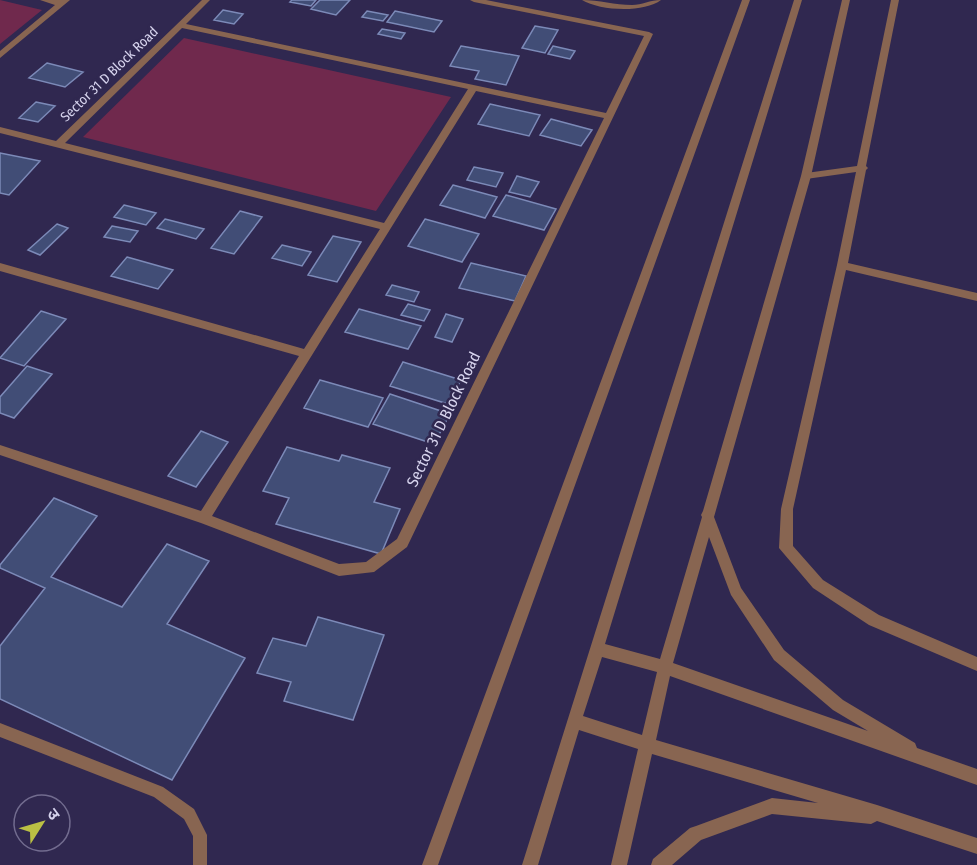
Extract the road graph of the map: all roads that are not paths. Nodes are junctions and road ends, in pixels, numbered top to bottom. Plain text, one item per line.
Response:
1 (44, 0) edge
2 (206, 0) edge
3 (474, 0) edge
4 (586, 0) edge
5 (657, 0) edge
6 (746, 0) edge
7 (798, 0) edge
8 (846, 0) edge
9 (895, 0) edge
10 (63, 2) edge
11 (180, 25) junction
12 (0, 55) edge
13 (474, 87) junction
14 (608, 116) junction
15 (0, 130) edge
16 (58, 145) junction
17 (863, 168) junction
18 (806, 176) junction
19 (387, 227) junction
20 (842, 265) junction
21 (0, 267) edge
22 (977, 297) edge
23 (306, 354) junction
24 (0, 450) edge
25 (707, 515) junction
26 (204, 518) junction
27 (598, 649) junction
28 (977, 664) edge
29 (665, 667) junction
30 (576, 721) junction
31 (0, 730) edge
32 (646, 746) junction
33 (934, 762) junction
34 (977, 777) edge
35 (905, 820) junction
36 (977, 846) edge
37 (200, 865) edge
38 (430, 865) edge
39 (530, 865) edge
40 (619, 865) edge
41 (659, 865) edge

1 - 10 street
2 - 11 street, Sector 31 D Block Road
3 - 14 street, Sector 31 D Block Road
4 - 5 street
6 - 38 street
7 - 27 street
8 - 18 street
9 - 17 street
10 - 12 street
11 - 13 street, Sector 31 D Block Road
11 - 16 street, Sector 31 D Block Road
13 - 14 street, Sector 31 D Block Road
13 - 19 street
14 - 26 street, Sector 31 D Block Road
15 - 16 street, Sector 31 D Block Road
16 - 19 street, Sector 31 D Block Road
17 - 18 street
17 - 20 street
18 - 25 street
19 - 23 street
20 - 22 street
20 - 28 street
21 - 23 street
23 - 26 street
24 - 26 street, Sector 31 D Block Road
25 - 29 street
25 - 33 street
27 - 29 street
27 - 30 street
29 - 32 street
29 - 33 street
30 - 32 street
30 - 39 street
31 - 37 lane
32 - 35 street
32 - 40 street
33 - 34 street
35 - 36 street
35 - 41 street

